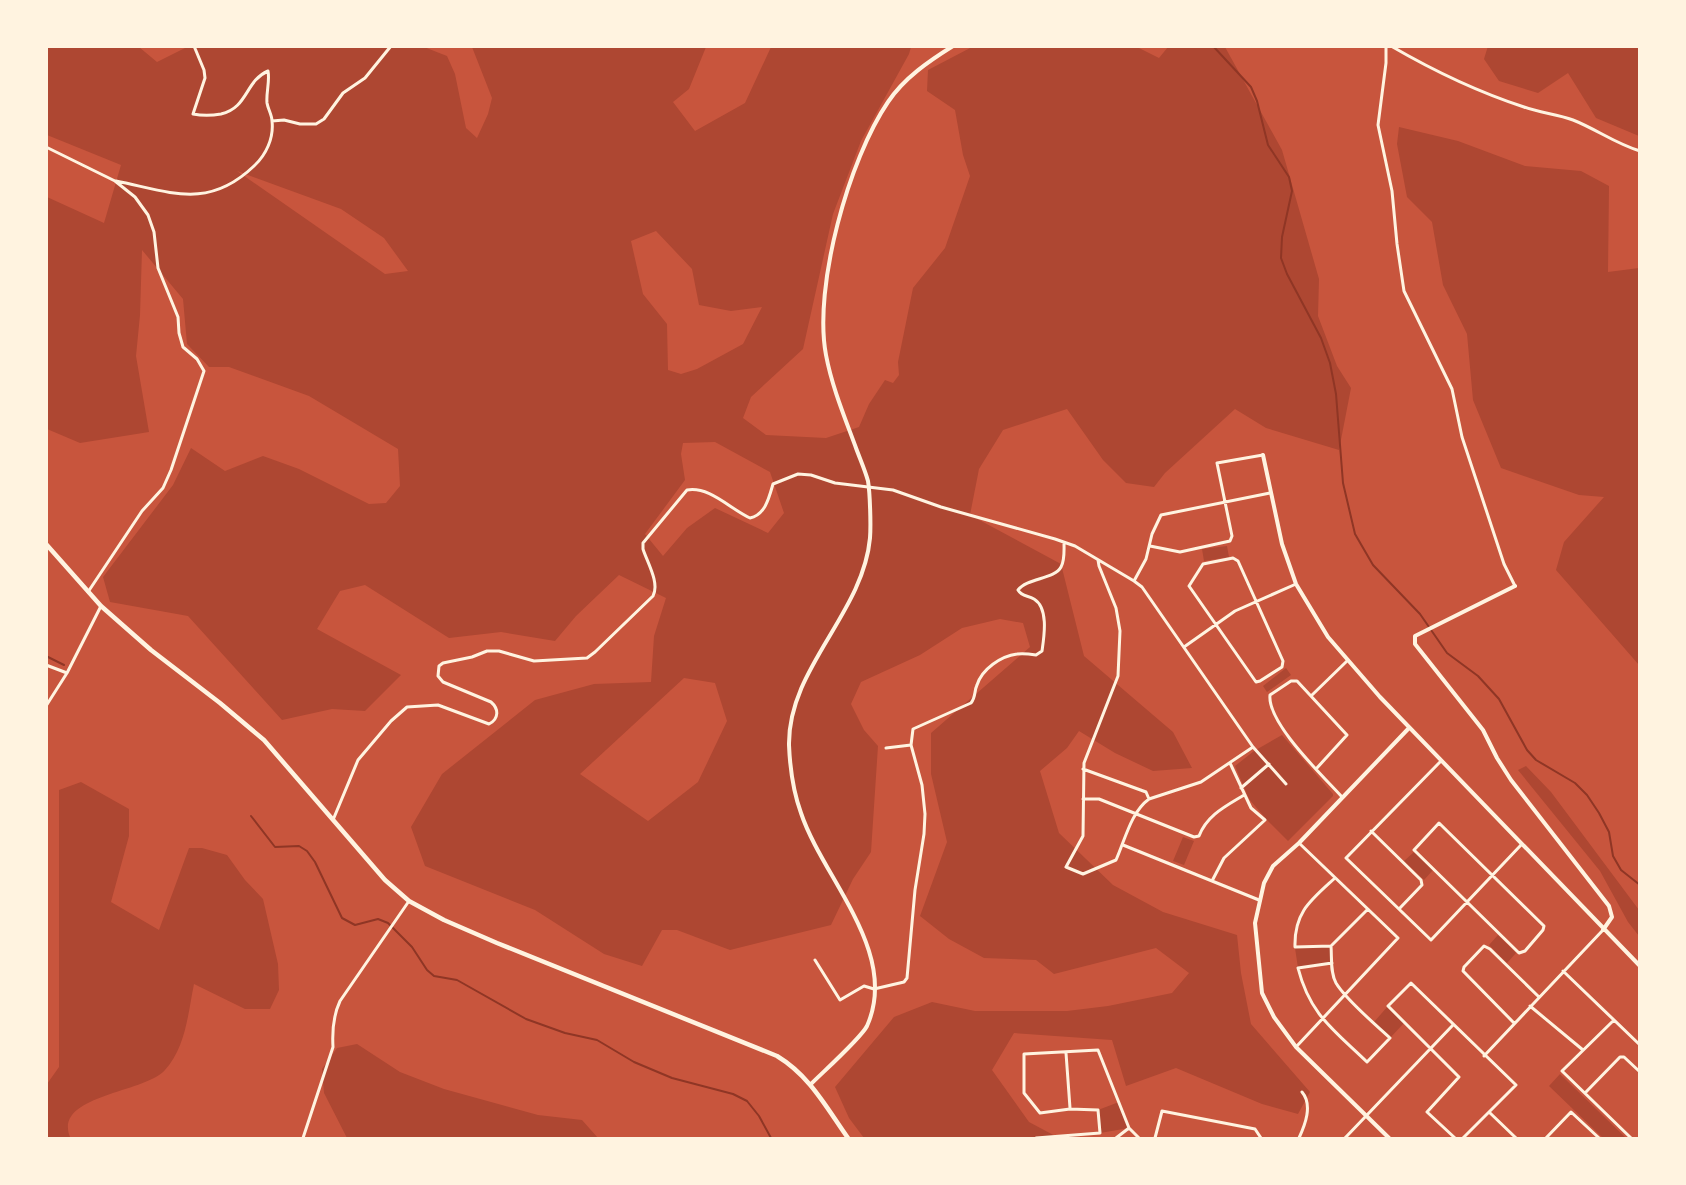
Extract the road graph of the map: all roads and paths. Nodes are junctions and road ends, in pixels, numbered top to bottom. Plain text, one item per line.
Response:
1 (194, 46) edge
2 (391, 46) edge
3 (953, 46) edge
4 (1386, 46) edge
5 (1391, 46) edge
6 (272, 121) junction
7 (46, 147) edge
8 (1640, 151) edge
9 (115, 181) junction
10 (1263, 455) joint
11 (1270, 494) junction
12 (1225, 502) junction
13 (1064, 542) junction
14 (46, 544) edge
15 (1150, 546) junction
16 (1098, 560) junction
17 (1134, 581) junction
18 (1296, 584) junction
19 (1515, 586) joint
20 (88, 592) junction
21 (1256, 602) junction
22 (101, 606) junction
23 (1215, 624) junction
24 (1184, 647) junction
25 (1347, 661) junction
26 (46, 665) edge
27 (67, 673) junction
28 (1311, 696) junction
29 (46, 706) edge
30 (1409, 728) junction
31 (911, 745) junction
32 (1253, 747) junction
33 (886, 748) dead end
34 (1440, 761) junction
35 (1230, 763) junction
36 (1269, 764) junction
37 (1083, 769) junction
38 (1316, 769) junction
39 (1286, 784) dead end
40 (1240, 788) junction
41 (1244, 795) junction
42 (1342, 797) junction
43 (1083, 799) junction
44 (1149, 799) junction
45 (1136, 814) junction
46 (333, 820) junction
47 (1371, 831) junction
48 (1299, 843) junction
49 (1123, 845) junction
50 (1521, 845) junction
51 (1493, 874) junction
52 (1335, 878) junction
53 (1212, 881) junction
54 (1259, 900) junction
55 (409, 901) junction
56 (1467, 902) junction
57 (1368, 909) junction
58 (1399, 909) junction
59 (1603, 930) junction
60 (1331, 945) junction
61 (816, 960) dead end
62 (1332, 963) junction
63 (1640, 966) edge
64 (1563, 971) junction
65 (874, 989) junction
66 (1345, 994) junction
67 (1539, 997) junction
68 (1530, 1006) junction
69 (1322, 1019) junction
70 (1614, 1020) junction
71 (1514, 1023) junction
72 (1453, 1025) junction
73 (1640, 1045) edge
74 (1296, 1047) junction
75 (1430, 1050) junction
76 (1583, 1050) junction
77 (1066, 1053) junction
78 (1484, 1056) junction
79 (1640, 1072) edge
80 (811, 1084) junction
81 (1302, 1092) dead end
82 (1585, 1093) junction
83 (1070, 1109) junction
84 (1489, 1112) junction
85 (1367, 1115) junction
86 (1129, 1128) junction
87 (303, 1138) edge
88 (848, 1138) edge
89 (1035, 1138) edge
90 (1116, 1138) edge
91 (1139, 1138) edge
92 (1155, 1138) edge
93 (1261, 1138) edge
94 (1299, 1138) edge
95 (1344, 1138) edge
96 (1389, 1138) edge
97 (1455, 1138) edge
98 (1463, 1138) edge
99 (1516, 1138) edge
100 (1546, 1138) edge
101 (1599, 1138) edge
102 (1631, 1138) edge

1 - 6 street
2 - 6 street
3 - 65 street
4 - 19 street
5 - 8 street
6 - 9 street
7 - 9 street
9 - 20 street
10 - 11 street
10 - 12 street
11 - 12 street
11 - 18 street
12 - 15 street
12 - 15 street
13 - 16 street
13 - 31 street
13 - 46 street
14 - 20 main road
15 - 17 street
16 - 17 street
16 - 37 street
17 - 24 street
18 - 21 street
18 - 25 street
19 - 59 street
20 - 22 main road
21 - 23 street
21 - 23 street
21 - 23 street
22 - 27 street
22 - 46 main road
23 - 24 street
24 - 32 street
25 - 28 street
25 - 30 street
26 - 27 street
27 - 29 street
28 - 38 street
28 - 38 street
30 - 34 street
30 - 42 street
31 - 33 street
31 - 65 street
32 - 35 street
32 - 36 street
34 - 47 street
34 - 50 street
35 - 40 street
35 - 44 street
36 - 39 street
36 - 40 street
37 - 43 street
37 - 44 street
38 - 42 street
40 - 41 street
41 - 45 street
41 - 53 street
42 - 48 street
43 - 45 street
43 - 49 street
44 - 45 street
45 - 49 street
46 - 55 main road
47 - 58 street
47 - 58 street
48 - 52 street
48 - 54 street
49 - 53 street
50 - 51 street
50 - 59 street
51 - 56 street
51 - 56 street
51 - 56 street
52 - 57 street
52 - 60 street
53 - 54 street
54 - 74 street
55 - 80 main road
55 - 87 street
56 - 58 street
57 - 60 street
57 - 66 street
59 - 63 street
59 - 64 street
60 - 62 street
61 - 65 street
62 - 66 street
62 - 69 street
64 - 67 street
64 - 70 street
65 - 80 street
66 - 69 street
66 - 69 street
67 - 68 street
67 - 71 street
68 - 71 street
68 - 76 street
69 - 74 street
70 - 73 street
70 - 76 street
71 - 78 street
72 - 75 street
72 - 75 street
72 - 78 street
74 - 85 street
75 - 85 street
75 - 97 street
76 - 82 street
77 - 83 street
77 - 83 street
77 - 86 street
78 - 84 street
79 - 82 street
80 - 88 main road
81 - 94 street
82 - 102 street
83 - 89 street
84 - 98 street
84 - 99 street
85 - 95 street
85 - 96 street
86 - 90 street
86 - 91 street
92 - 93 street
100 - 101 street

